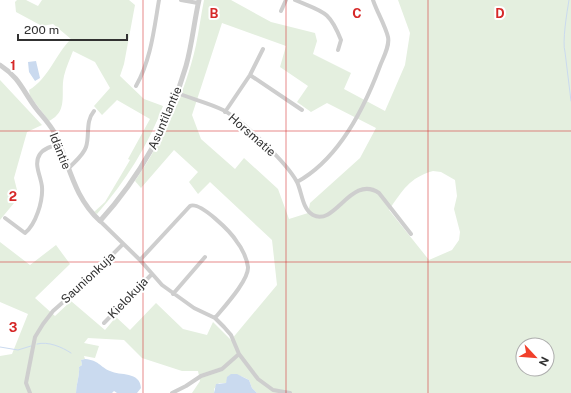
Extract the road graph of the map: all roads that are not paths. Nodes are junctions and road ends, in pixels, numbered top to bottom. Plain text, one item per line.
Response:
1 (160, 0) edge
2 (181, 0) edge
3 (286, 0) edge
4 (295, 0) edge
5 (372, 0) edge
6 (198, 2) edge
7 (281, 11) dead end
8 (262, 49) dead end
9 (338, 50) dead end
10 (0, 65) edge
11 (250, 75) junction
12 (136, 86) dead end
13 (177, 93) junction
14 (302, 110) dead end
15 (94, 111) dead end
16 (225, 112) junction
17 (59, 144) junction
18 (68, 169) junction
19 (297, 182) junction
20 (5, 218) dead end
21 (100, 221) junction
22 (411, 234) dead end
23 (123, 244) junction
24 (205, 257) dead end
25 (140, 260) junction
26 (152, 274) junction
27 (172, 294) junction
28 (215, 318) junction
29 (104, 323) dead end
30 (239, 354) junction
31 (30, 393) edge
32 (172, 393) edge
33 (290, 393) edge

1 - 12 street
2 - 6 street
3 - 7 street
4 - 9 street
5 - 19 street
6 - 13 street, Asuntilantie
8 - 11 street
10 - 17 street, Idäntie
11 - 14 street
11 - 16 street
13 - 16 street, Horsmatie
13 - 21 street, Asuntilantie
15 - 18 street
16 - 19 street, Horsmatie
17 - 18 street, Idäntie
17 - 20 street
18 - 21 street, Idäntie
19 - 22 street, Horsmatie
21 - 23 street
23 - 25 street
23 - 31 street, Saunionkuja
24 - 27 street
25 - 26 street
25 - 28 street
26 - 27 street
26 - 29 street, Kielokuja
27 - 28 street
28 - 30 street
30 - 32 street
30 - 33 street

